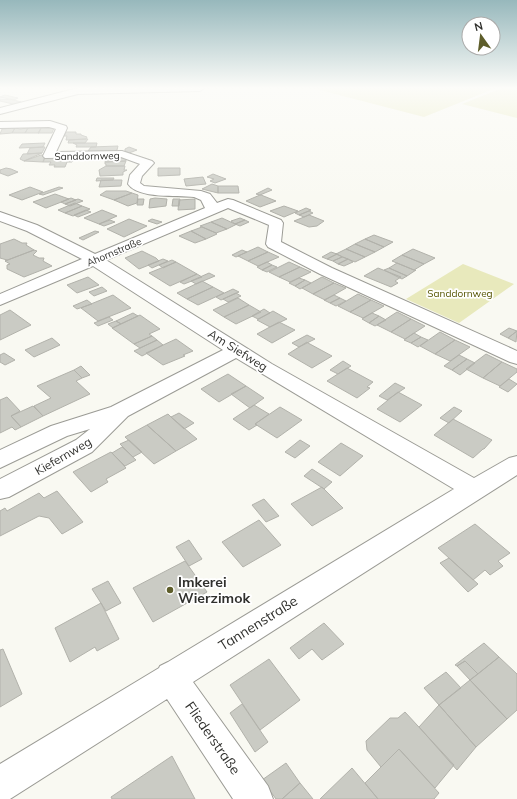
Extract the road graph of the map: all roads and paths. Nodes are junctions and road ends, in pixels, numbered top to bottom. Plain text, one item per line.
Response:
1 (54, 125) edge
2 (222, 205) junction
3 (0, 216) edge
4 (96, 259) junction
5 (0, 300) edge
6 (237, 350) junction
7 (517, 358) edge
8 (119, 412) junction
9 (0, 460) edge
10 (517, 464) edge
11 (474, 489) junction
12 (0, 490) edge
13 (171, 677) junction
14 (0, 785) edge
15 (255, 799) edge

1 - 2 street, Sanddornweg
2 - 4 street, Ahornstraße
2 - 7 street, Sanddornweg
3 - 4 street, Am Siefweg
4 - 5 street, Ahornstraße
4 - 6 street, Am Siefweg
6 - 8 street, Kiefernweg
6 - 11 street, Am Siefweg
8 - 9 street, Kiefernweg
8 - 12 street, Kiefernweg
10 - 11 street, Tannenstraße
11 - 13 street, Tannenstraße
13 - 14 street, Tannenstraße
13 - 15 street, Fliederstraße

